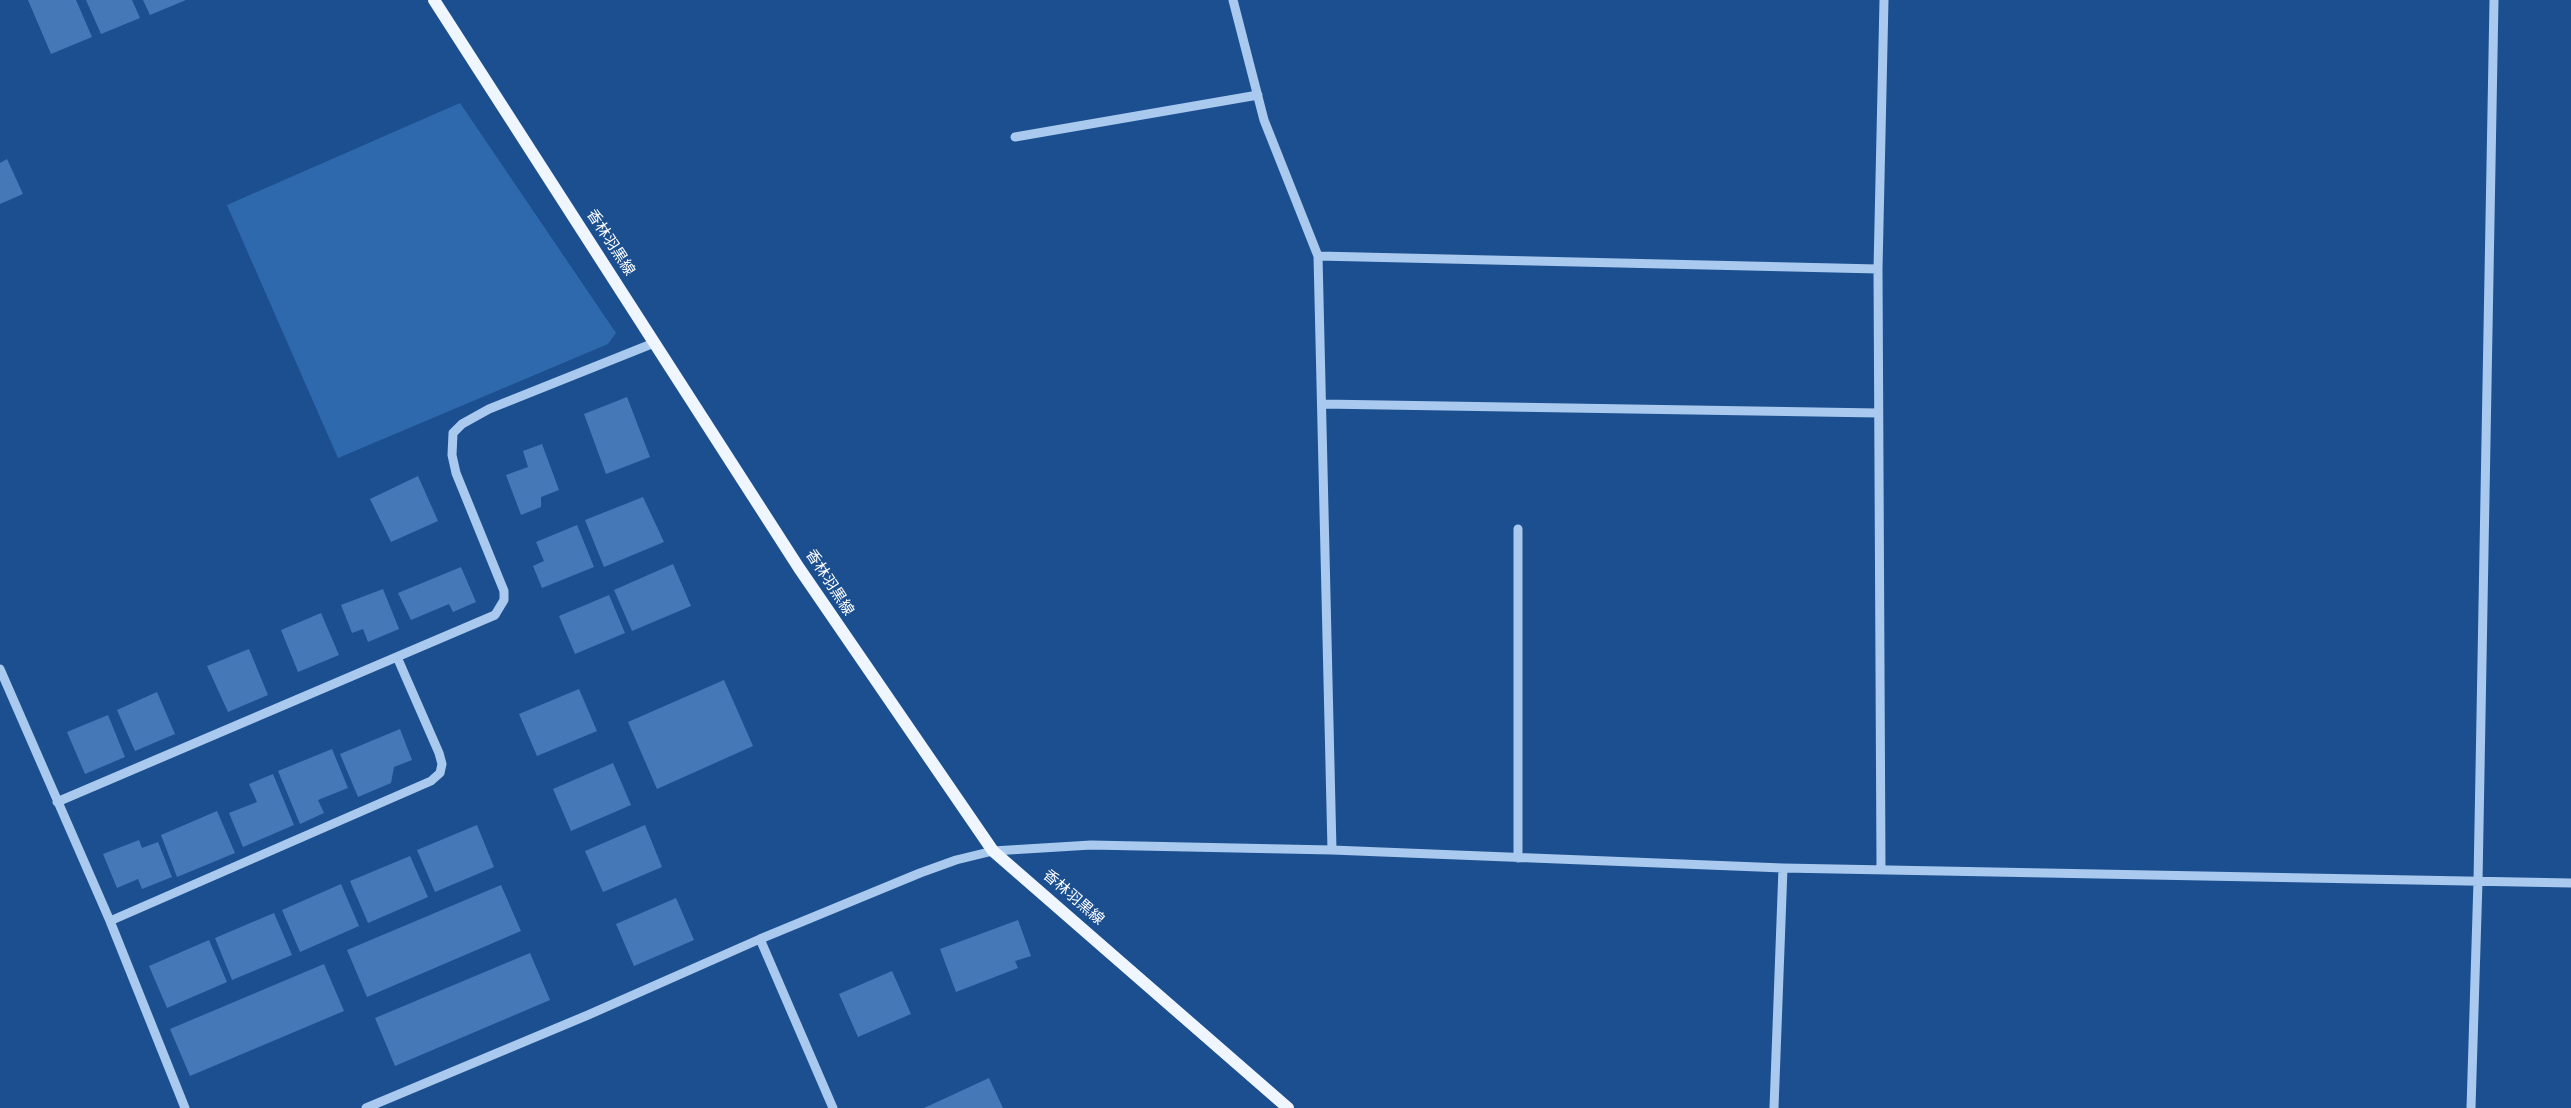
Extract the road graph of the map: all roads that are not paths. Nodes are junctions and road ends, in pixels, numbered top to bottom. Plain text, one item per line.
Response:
1 (434, 0) edge
2 (1234, 0) edge
3 (1884, 0) edge
4 (2494, 0) edge
5 (1258, 95) junction
6 (1015, 137) dead end
7 (1318, 256) junction
8 (1878, 269) junction
9 (654, 343) junction
10 (1322, 404) junction
11 (1878, 413) junction
12 (1518, 529) dead end
13 (397, 657) junction
14 (0, 669) edge
15 (57, 802) junction
16 (1332, 850) junction
17 (993, 851) junction
18 (1518, 858) junction
19 (1783, 868) junction
20 (1881, 868) junction
21 (2478, 881) junction
22 (2571, 883) edge
23 (110, 921) junction
24 (760, 938) junction
25 (185, 1108) edge
26 (366, 1108) edge
27 (833, 1108) edge
28 (1288, 1108) edge
29 (1774, 1108) edge
30 (2471, 1108) edge

1 - 9 main road, 香林羽黒線
2 - 5 street
3 - 8 street
4 - 21 street
5 - 6 street
5 - 7 street
7 - 8 street
7 - 10 street
8 - 11 street
9 - 13 street
9 - 17 main road, 香林羽黒線
10 - 11 street
10 - 16 street
11 - 20 street
12 - 18 street
13 - 15 street
13 - 23 street
14 - 15 street
15 - 23 street
16 - 17 street
16 - 18 street
17 - 24 street
17 - 28 main road, 香林羽黒線
18 - 19 street
19 - 20 street
19 - 29 street
20 - 21 street
21 - 22 street
21 - 30 street
23 - 25 street
24 - 26 street
24 - 27 street

